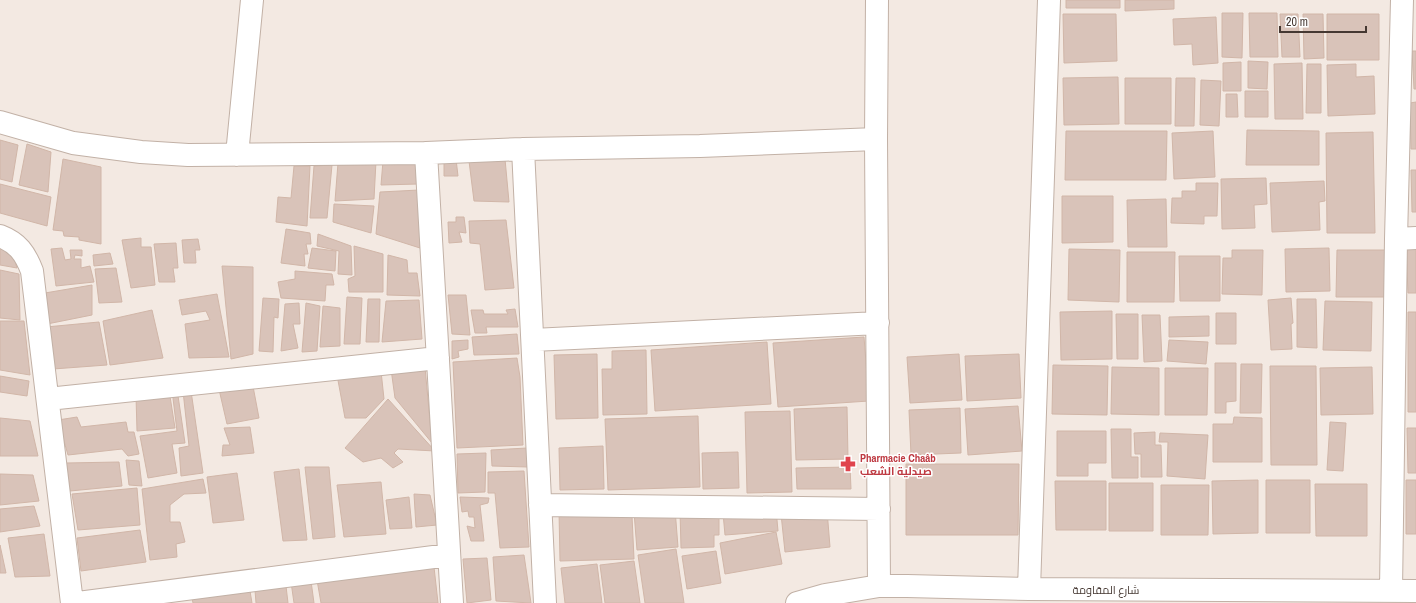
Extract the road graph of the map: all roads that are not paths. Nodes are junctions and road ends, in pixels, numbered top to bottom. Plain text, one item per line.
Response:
1 (252, 0) edge
2 (877, 0) edge
3 (1049, 0) edge
4 (1402, 0) edge
5 (0, 122) edge
6 (876, 139) junction
7 (524, 149) junction
8 (426, 153) junction
9 (238, 155) junction
10 (0, 236) edge
11 (1406, 239) edge
12 (878, 323) junction
13 (533, 340) junction
14 (438, 358) junction
15 (48, 399) junction
16 (540, 505) junction
17 (879, 509) junction
18 (449, 555) junction
19 (879, 586) junction
20 (1029, 589) junction
21 (1391, 590) junction
22 (1416, 591) edge
23 (72, 603) edge
24 (78, 603) edge
25 (452, 603) edge
26 (545, 603) edge
27 (797, 603) edge

1 - 9 street
2 - 6 street
3 - 20 street
4 - 11 street
5 - 9 street
6 - 7 street
6 - 12 street
7 - 8 street
7 - 13 street
8 - 9 street
8 - 14 street
10 - 15 street
11 - 21 street
12 - 13 street
12 - 17 street
13 - 16 street
14 - 15 street
14 - 18 street
15 - 23 street
16 - 17 street
16 - 26 street
17 - 19 street
18 - 24 street
18 - 25 street
19 - 20 street, شارع المقاومة
19 - 27 street, شارع المقاومة
20 - 21 street, شارع المقاومة
21 - 22 street, شارع المقاومة

